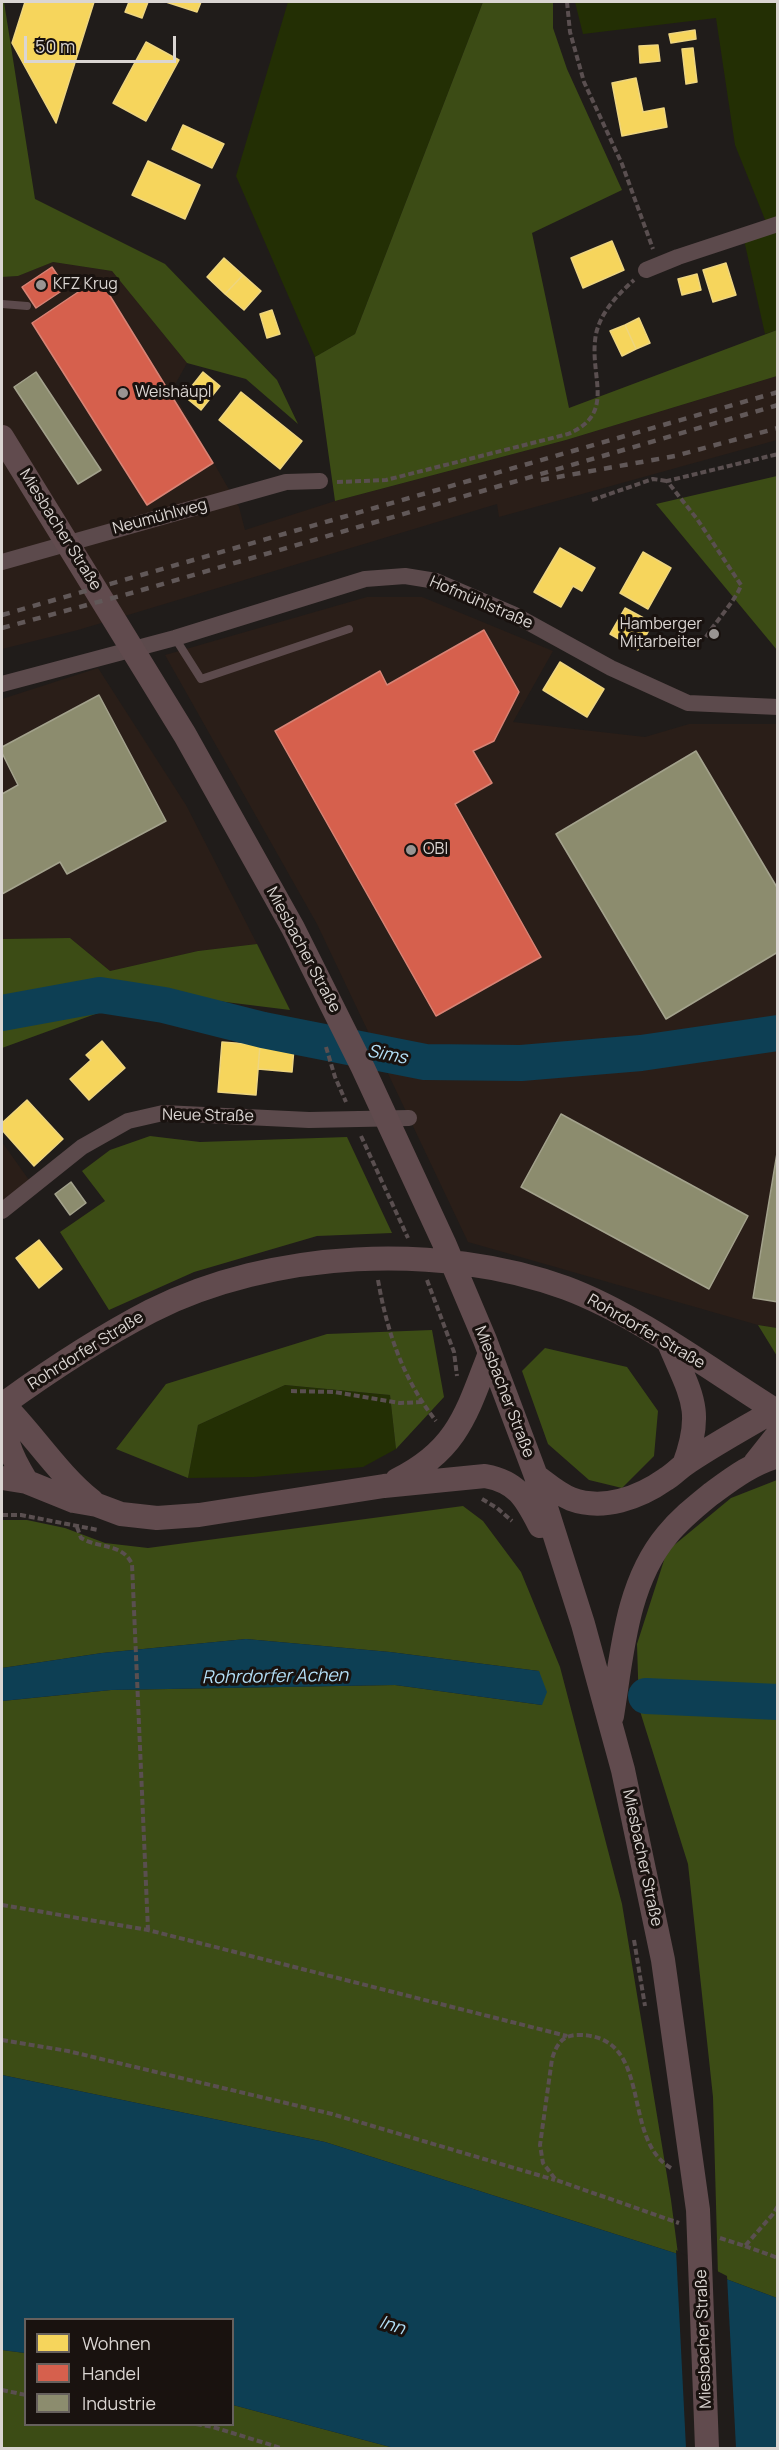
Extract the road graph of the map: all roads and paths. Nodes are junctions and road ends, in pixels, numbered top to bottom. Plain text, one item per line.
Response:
1 (567, 2) edge
2 (777, 224) edge
3 (652, 267) junction
4 (2, 304) edge
5 (27, 306) dead end
6 (2, 437) edge
7 (777, 454) edge
8 (320, 481) joint
9 (668, 482) junction
10 (592, 500) dead end
11 (2, 562) edge
12 (349, 629) dead end
13 (706, 637) dead end
14 (175, 638) junction
15 (2, 684) edge
16 (777, 707) edge
17 (325, 1043) dead end
18 (349, 1109) dead end
19 (409, 1118) dead end
20 (359, 1131) dead end
21 (2, 1211) edge
22 (413, 1248) dead end
23 (374, 1257) junction
24 (422, 1270) dead end
25 (669, 1342) junction
26 (487, 1346) junction
27 (454, 1352) dead end
28 (291, 1391) dead end
29 (421, 1401) junction
30 (2, 1404) edge
31 (777, 1419) edge
32 (442, 1428) dead end
33 (766, 1459) edge
34 (684, 1465) junction
35 (536, 1476) junction
36 (2, 1478) edge
37 (27, 1482) junction
38 (384, 1486) junction
39 (474, 1496) dead end
40 (97, 1506) junction
41 (513, 1523) dead end
42 (77, 1527) dead end
43 (583, 1624) junction
44 (610, 1724) junction
45 (2, 1905) edge
46 (148, 1930) junction
47 (633, 1930) dead end
48 (646, 2009) dead end
49 (569, 2036) junction
50 (2, 2040) edge
51 (670, 2157) dead end
52 (556, 2180) junction
53 (777, 2206) edge
54 (694, 2218) junction
55 (712, 2235) dead end
56 (745, 2246) junction
57 (777, 2258) edge
58 (2, 2390) edge
59 (24, 2395) edge
60 (203, 2426) edge
61 (281, 2448) edge
62 (707, 2448) edge

1 - 3 path
2 - 3 street
3 - 8 path
4 - 5 lane
6 - 26 main road, Miesbacher Straße
7 - 9 path
8 - 11 street, Neumühlweg
9 - 10 path
9 - 13 path
12 - 14 lane
14 - 15 street, Hofmühlstraße
14 - 16 street, Hofmühlstraße
17 - 18 path
19 - 21 street, Neue Straße
20 - 22 path
23 - 25 main road, Rohrdorfer Straße
23 - 29 path
23 - 30 main road, Rohrdorfer Straße
24 - 27 path
25 - 31 main road, Rohrdorfer Straße
25 - 34 main road
26 - 35 main road, Miesbacher Straße
26 - 38 main road
28 - 29 path
29 - 32 path
30 - 37 main road
30 - 40 main road
31 - 33 main road
31 - 34 main road
33 - 44 main road
34 - 35 main road
35 - 43 main road, Miesbacher Straße
36 - 37 main road
37 - 40 main road
38 - 40 main road
38 - 43 main road
39 - 41 path
42 - 46 path
43 - 44 main road, Miesbacher Straße
44 - 54 main road, Miesbacher Straße
45 - 46 path
46 - 49 path
47 - 48 path
49 - 51 path
49 - 52 path
50 - 52 path
52 - 54 path
53 - 56 path
54 - 62 main road, Miesbacher Straße
55 - 56 path
56 - 57 path
58 - 59 path
60 - 61 path

